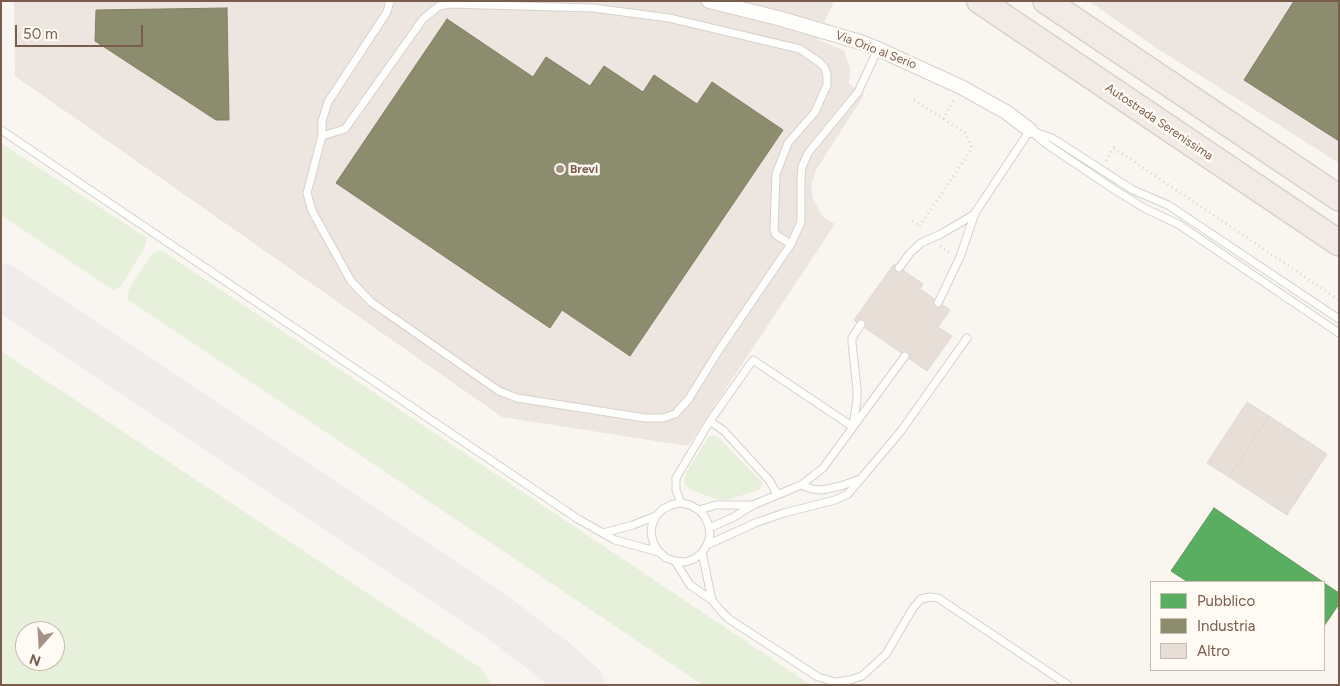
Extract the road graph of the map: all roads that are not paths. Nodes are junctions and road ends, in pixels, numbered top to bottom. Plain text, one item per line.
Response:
1 (390, 1) edge
2 (709, 1) edge
3 (980, 1) edge
4 (1046, 1) edge
5 (878, 49) junction
6 (1, 130) edge
7 (1030, 130) junction
8 (322, 136) junction
9 (1339, 198) edge
10 (976, 213) junction
11 (1339, 243) edge
12 (791, 244) junction
13 (899, 268) dead end
14 (938, 303) dead end
15 (1339, 319) edge
16 (861, 324) dead end
17 (1339, 334) edge
18 (967, 338) dead end
19 (905, 356) dead end
20 (710, 421) junction
21 (853, 427) junction
22 (863, 478) junction
23 (801, 485) junction
24 (777, 494) junction
25 (681, 503) junction
26 (753, 505) junction
27 (699, 510) junction
28 (656, 516) junction
29 (709, 528) junction
30 (603, 533) junction
31 (707, 545) junction
32 (659, 552) junction
33 (702, 553) junction
34 (675, 561) junction
35 (712, 600) junction
36 (1068, 685) edge

1 - 8 lane
2 - 5 street, Via Orio al Serio
3 - 11 highway, Autostrada Serenissima
4 - 9 highway
5 - 7 street, Via Orio al Serio
5 - 12 lane
6 - 30 lane
7 - 10 lane
7 - 15 lane
7 - 17 lane
8 - 12 lane
8 - 12 lane
10 - 13 lane
10 - 14 lane
16 - 21 lane
18 - 22 lane
19 - 21 lane
20 - 21 lane
20 - 24 lane
20 - 25 lane
21 - 23 lane
22 - 23 lane
22 - 31 lane
23 - 24 lane
24 - 26 lane
25 - 27 lane
25 - 28 lane
26 - 27 lane
26 - 29 lane
27 - 29 lane
28 - 30 lane
28 - 32 lane
29 - 31 lane
30 - 32 lane
31 - 33 lane
32 - 34 lane
33 - 34 lane
33 - 35 lane
34 - 35 lane
35 - 36 lane

